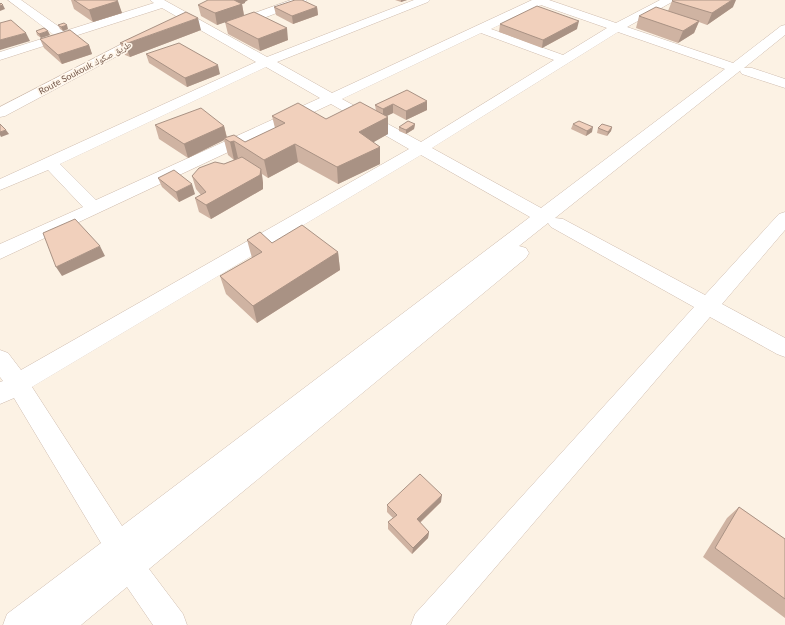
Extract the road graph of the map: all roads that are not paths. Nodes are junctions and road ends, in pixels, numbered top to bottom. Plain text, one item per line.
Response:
1 (14, 0) edge
2 (301, 0) edge
3 (424, 0) edge
4 (541, 0) edge
5 (668, 0) edge
6 (159, 2) edge
7 (190, 13) junction
8 (170, 23) edge
9 (617, 27) junction
10 (480, 29) junction
11 (785, 29) edge
12 (156, 30) edge
13 (214, 32) junction
14 (63, 36) junction
15 (785, 40) edge
16 (0, 56) edge
17 (563, 59) junction
18 (266, 62) junction
19 (741, 70) junction
20 (785, 84) edge
21 (331, 99) junction
22 (0, 114) edge
23 (422, 148) junction
24 (50, 163) junction
25 (0, 184) edge
26 (94, 208) junction
27 (785, 218) edge
28 (550, 220) junction
29 (0, 252) edge
30 (708, 305) junction
31 (785, 348) edge
32 (0, 358) edge
33 (9, 389) edge
34 (124, 556) junction
35 (18, 625) edge
36 (57, 625) edge
37 (172, 625) edge
38 (426, 625) edge

1 - 14 street
2 - 13 street
3 - 18 street
4 - 9 street
4 - 10 street
5 - 9 street
6 - 7 street
6 - 14 street
7 - 8 street
7 - 13 street
9 - 17 street
9 - 19 street
10 - 17 street
10 - 21 street
11 - 19 street
12 - 22 street, Route Soukouk طريق صكوك
13 - 18 street
14 - 16 street
15 - 19 street
17 - 23 street
18 - 21 street
18 - 24 street
19 - 20 street
19 - 28 street
21 - 23 street
21 - 26 street
23 - 28 street
23 - 33 street
24 - 25 street
24 - 26 street
26 - 29 street
27 - 30 street
28 - 30 street
28 - 34 street
30 - 31 street
30 - 38 street
32 - 33 street
33 - 34 street
34 - 35 street
34 - 36 street
34 - 37 street

